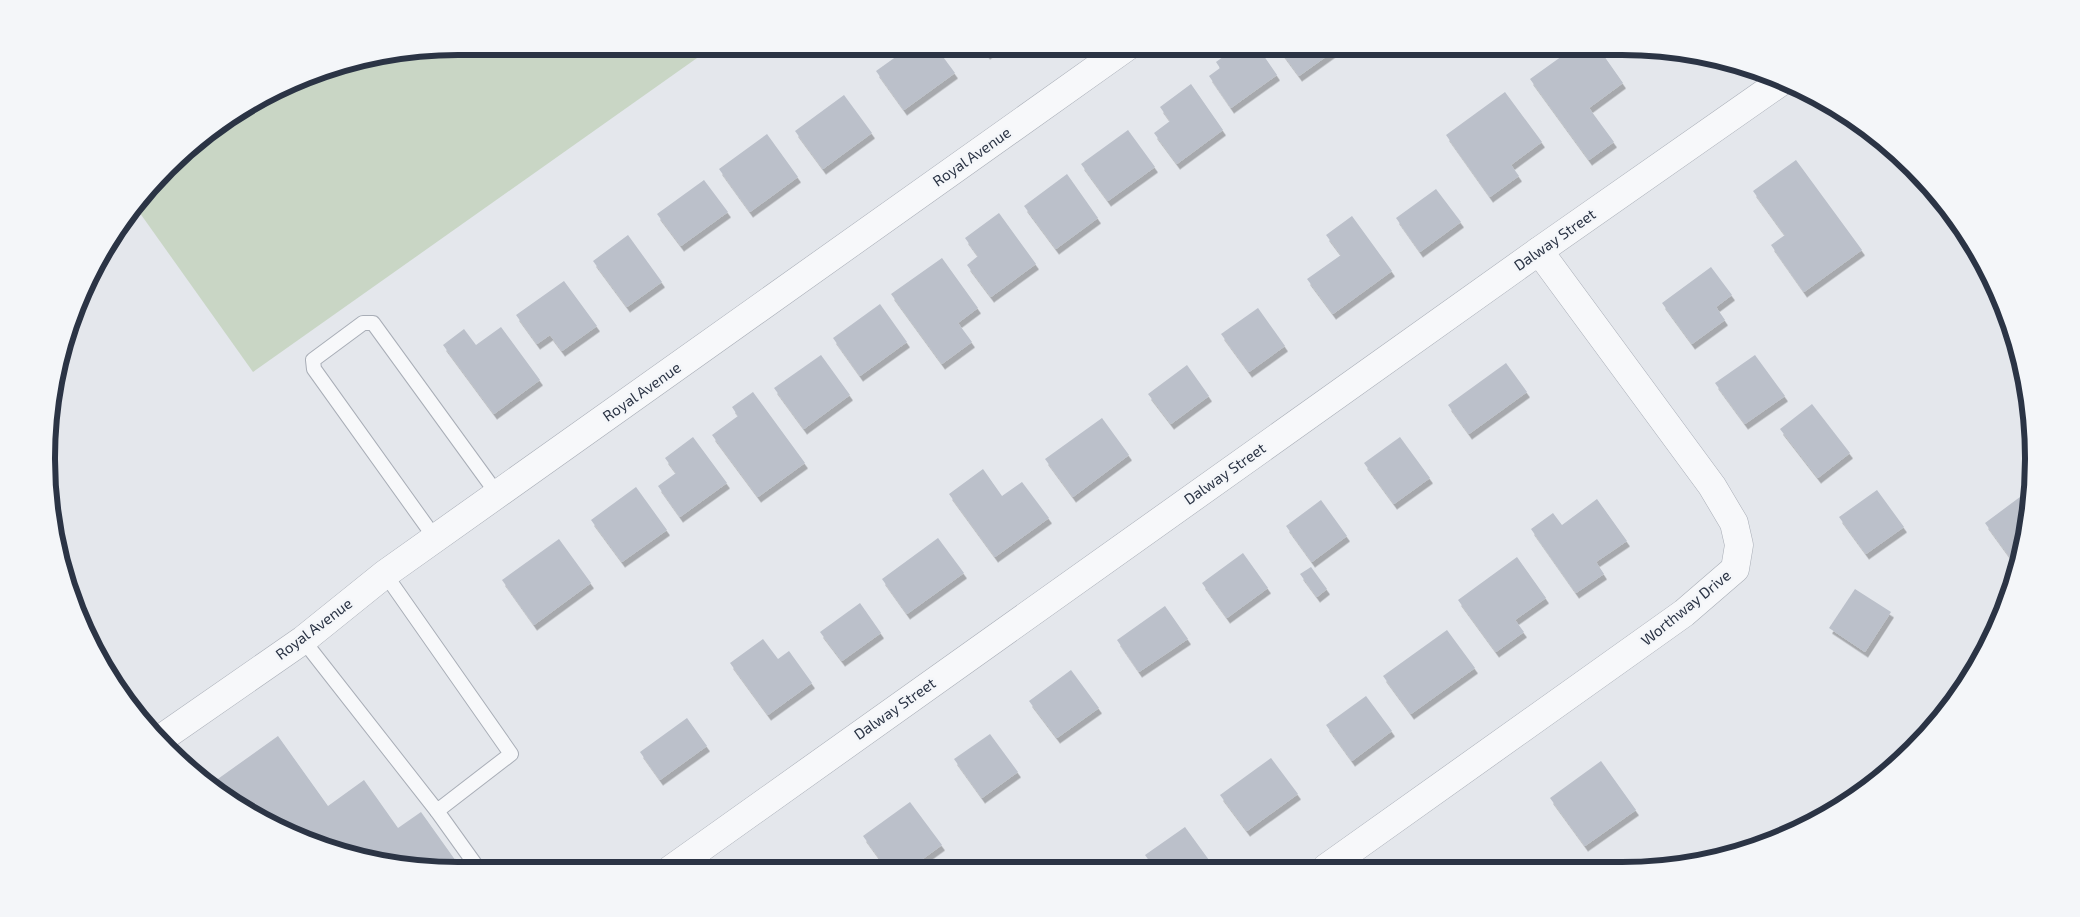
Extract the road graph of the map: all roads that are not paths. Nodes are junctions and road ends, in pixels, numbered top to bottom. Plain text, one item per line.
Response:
1 (1115, 55) edge
2 (1775, 86) edge
3 (1539, 251) junction
4 (498, 495) junction
5 (435, 538) junction
6 (385, 574) junction
7 (303, 640) junction
8 (165, 736) edge
9 (437, 810) junction
10 (474, 862) edge
11 (681, 862) edge
12 (1334, 862) edge

1 - 4 street, Royal Avenue
2 - 3 street, Dalway Street
3 - 11 street, Dalway Street
3 - 12 street, Worthway Drive
4 - 5 street, Royal Avenue
4 - 5 lane
5 - 6 street, Royal Avenue
6 - 7 street, Royal Avenue
6 - 9 lane
7 - 8 street, Royal Avenue
7 - 9 lane
9 - 10 lane

